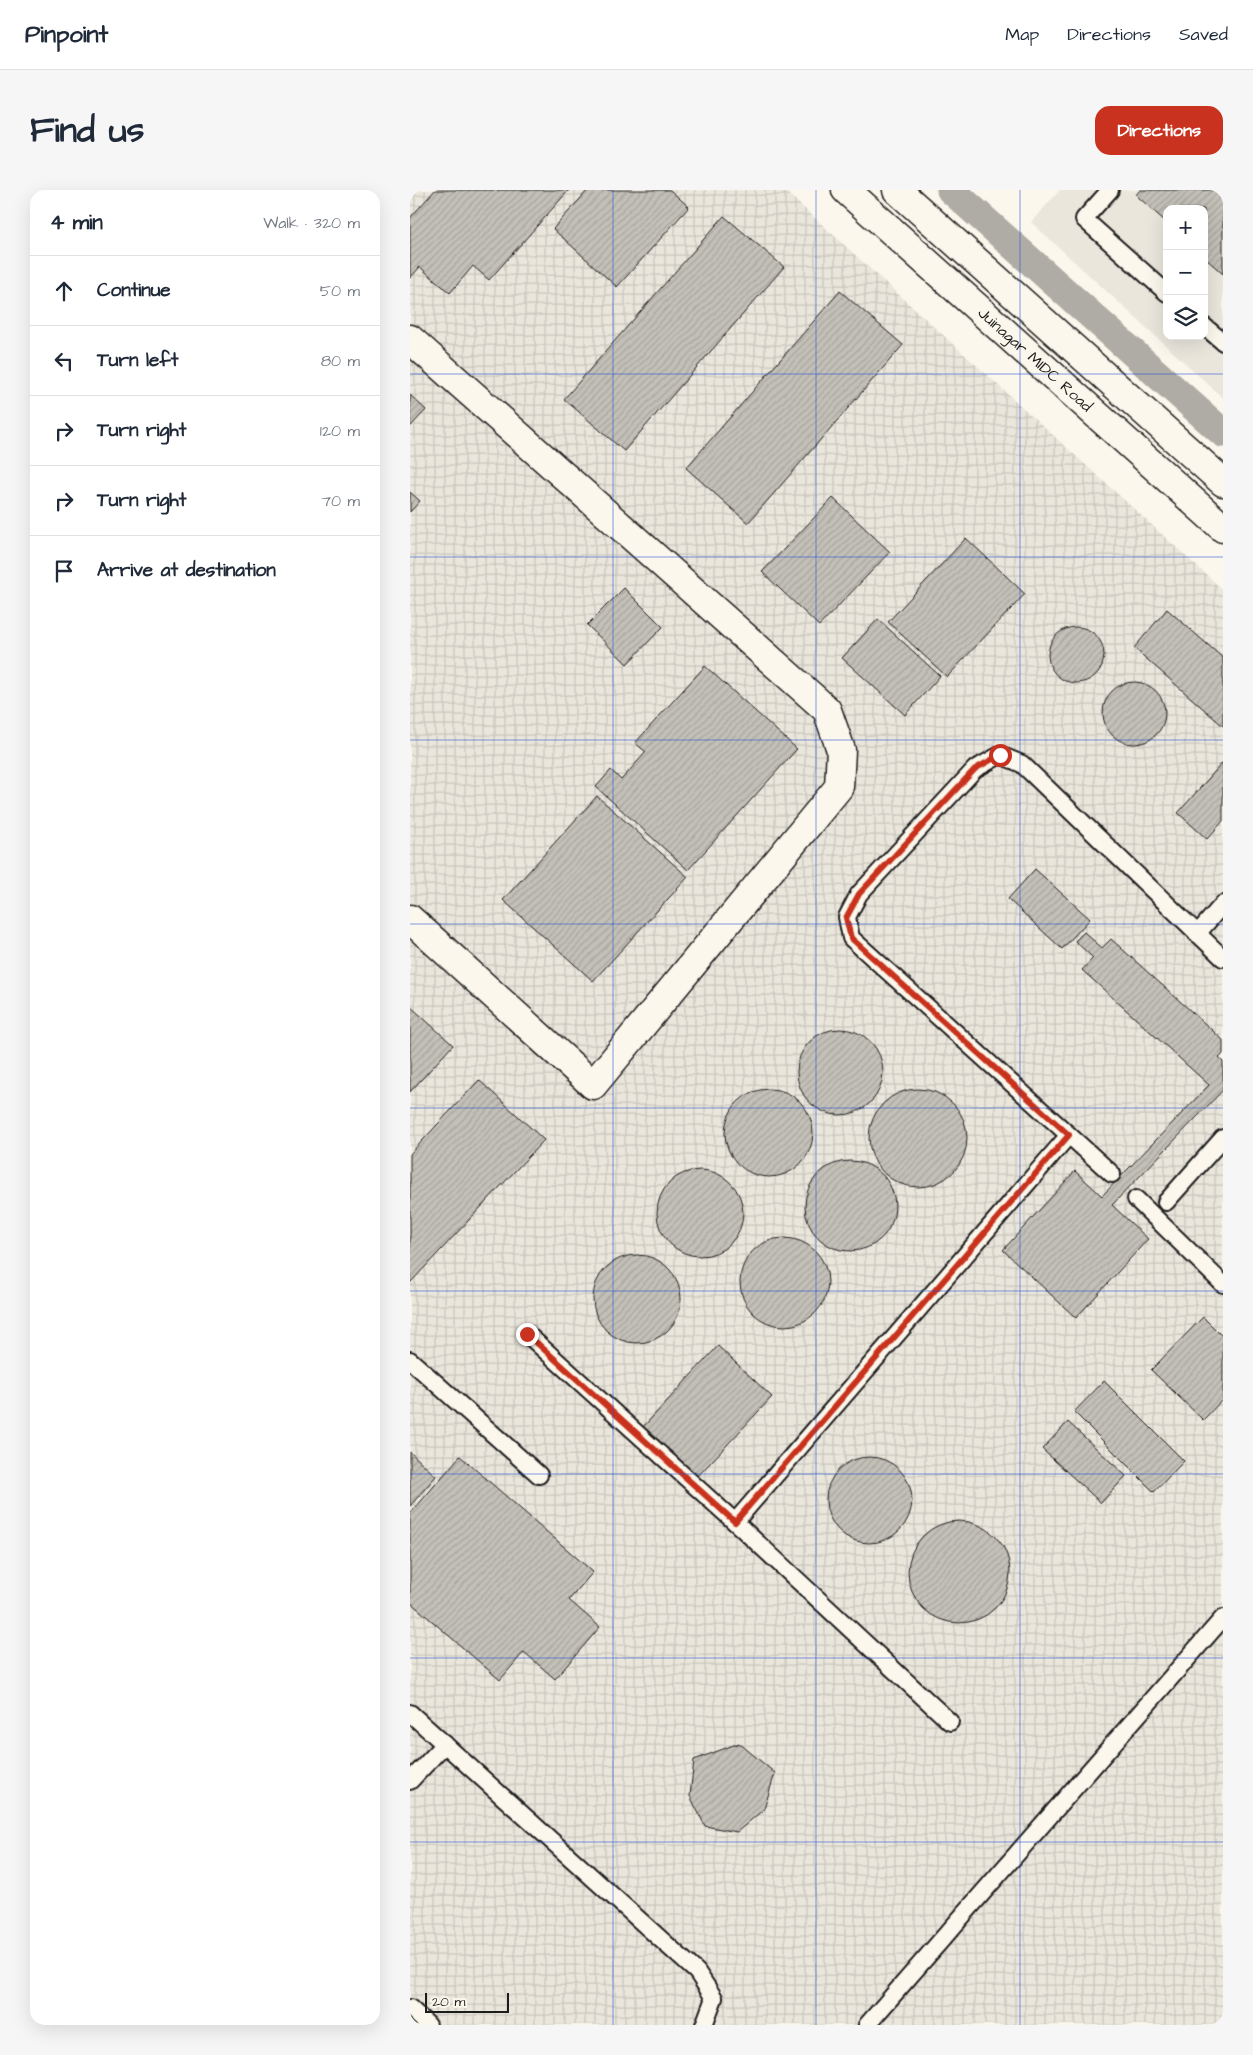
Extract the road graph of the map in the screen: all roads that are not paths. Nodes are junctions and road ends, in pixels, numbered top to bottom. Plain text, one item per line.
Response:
1 (846, 190) edge
2 (897, 190) edge
3 (1110, 190) edge
4 (1163, 288) edge
5 (1208, 329) edge
6 (410, 339) edge
7 (1223, 342) edge
8 (1223, 482) edge
9 (1223, 528) edge
10 (1223, 904) edge
11 (410, 918) edge
12 (1197, 934) junction
13 (1223, 958) edge
14 (1069, 1135) junction
15 (1223, 1138) edge
16 (1112, 1174) dead end
17 (1136, 1199) dead end
18 (1166, 1202) dead end
19 (1223, 1284) edge
20 (527, 1334) dead end
21 (410, 1360) edge
22 (539, 1475) dead end
23 (735, 1522) junction
24 (1223, 1618) edge
25 (410, 1713) edge
26 (950, 1722) dead end
27 (445, 1744) junction
28 (410, 1781) edge
29 (410, 2008) edge
30 (428, 2025) edge
31 (704, 2025) edge
32 (867, 2025) edge

1 - 9 street, Juinagar MIDC Road
2 - 8 street
3 - 4 lane
5 - 7 lane
6 - 11 street
10 - 12 lane
12 - 13 lane
12 - 14 lane
14 - 16 lane
14 - 23 lane
15 - 18 lane
17 - 19 lane
20 - 23 lane
21 - 22 lane
23 - 26 lane
24 - 32 lane
25 - 27 lane
27 - 28 lane
27 - 31 lane
29 - 30 lane

